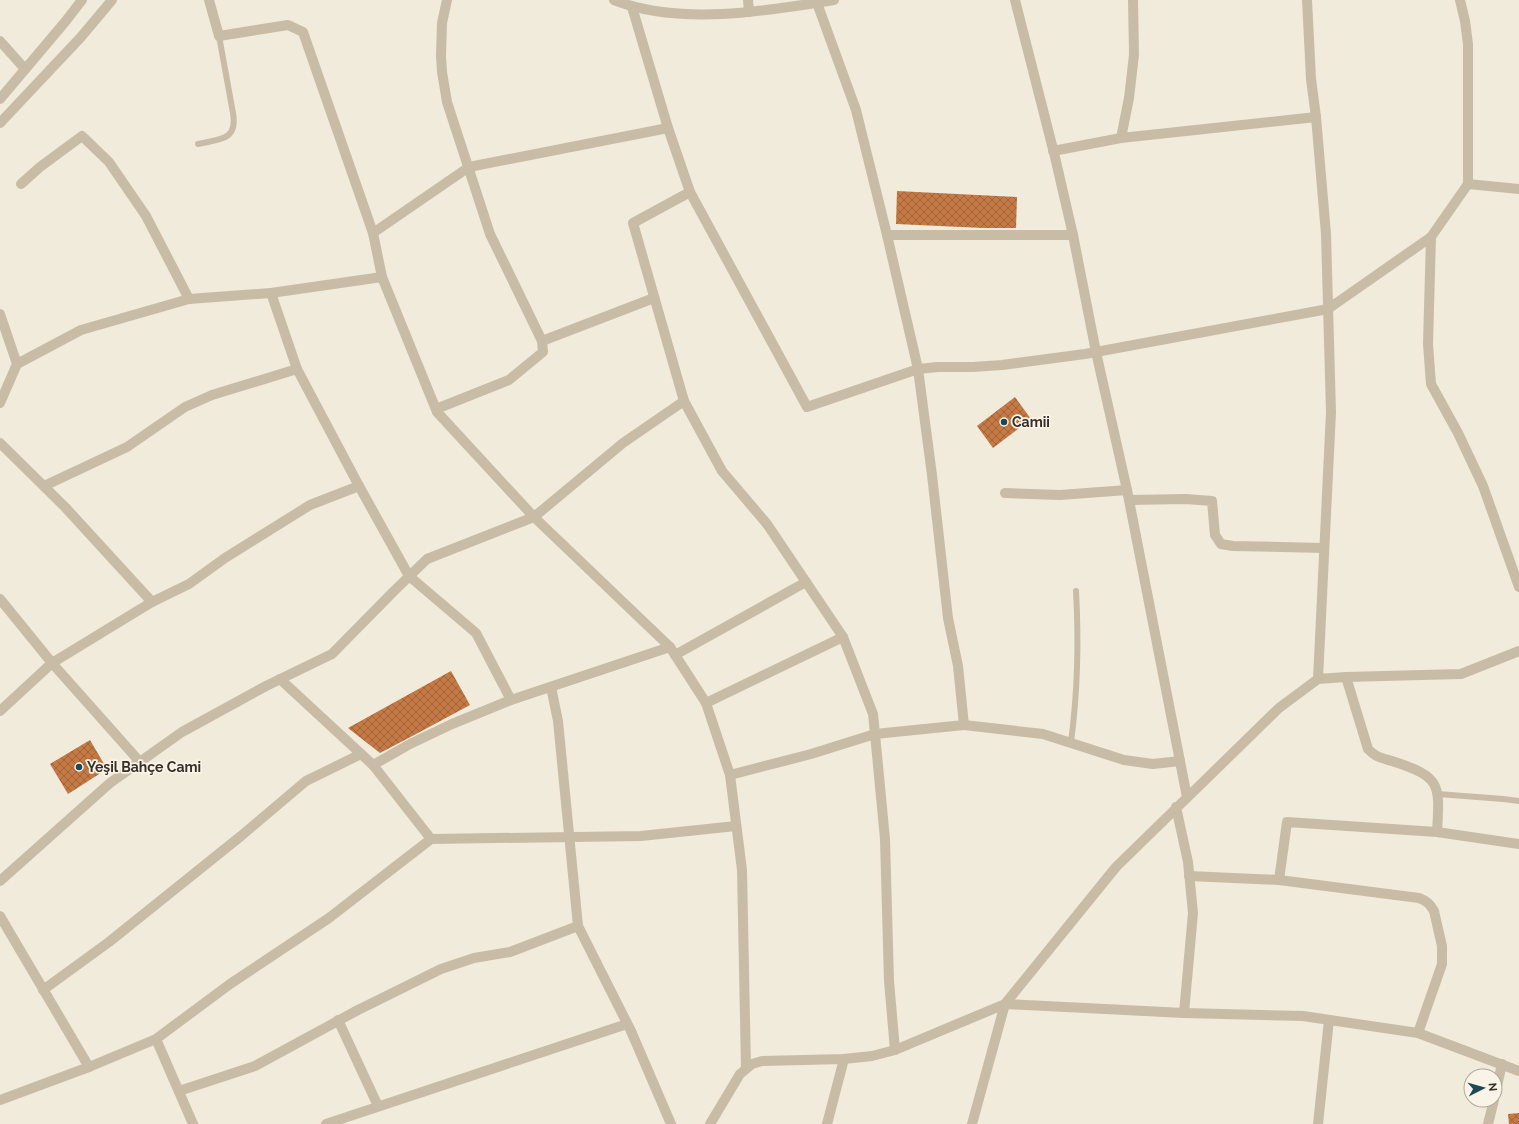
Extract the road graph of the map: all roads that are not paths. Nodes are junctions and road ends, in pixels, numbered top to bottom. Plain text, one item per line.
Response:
1 (82, 0) edge
2 (112, 0) edge
3 (209, 0) edge
4 (447, 0) edge
5 (614, 0) edge
6 (650, 0) edge
7 (748, 0) edge
8 (834, 0) edge
9 (1015, 0) edge
10 (1133, 0) edge
11 (1307, 0) edge
12 (1460, 0) edge
13 (817, 3) junction
14 (632, 7) junction
15 (650, 11) junction
16 (749, 12) junction
17 (219, 36) junction
18 (0, 41) edge
19 (26, 69) junction
20 (0, 99) edge
21 (1316, 117) junction
22 (0, 123) edge
23 (668, 128) junction
24 (1121, 138) junction
25 (198, 144) dead end
26 (1053, 150) junction
27 (469, 167) junction
28 (21, 184) dead end
29 (1468, 184) junction
30 (1519, 189) edge
31 (690, 192) junction
32 (373, 233) junction
33 (1073, 234) junction
34 (887, 236) junction
35 (1432, 237) junction
36 (382, 277) junction
37 (271, 293) junction
38 (654, 298) junction
39 (189, 299) junction
40 (1328, 309) junction
41 (0, 314) edge
42 (542, 341) junction
43 (5, 345) edge
44 (1096, 352) junction
45 (18, 364) junction
46 (297, 369) junction
47 (918, 370) junction
48 (684, 401) junction
49 (0, 403) edge
50 (436, 409) junction
51 (0, 443) edge
52 (44, 486) junction
53 (359, 486) junction
54 (1005, 493) dead end
55 (1128, 495) junction
56 (534, 517) junction
57 (1324, 548) junction
58 (409, 576) junction
59 (806, 582) junction
60 (1519, 587) edge
61 (1076, 591) dead end
62 (0, 599) edge
63 (152, 602) junction
64 (843, 637) junction
65 (672, 651) junction
66 (1519, 651) edge
67 (52, 663) junction
68 (1346, 677) junction
69 (280, 679) junction
70 (1318, 679) junction
71 (551, 687) junction
72 (511, 700) junction
73 (706, 703) junction
74 (0, 711) edge
75 (964, 725) junction
76 (875, 734) junction
77 (1071, 742) junction
78 (361, 754) junction
79 (1180, 761) junction
80 (140, 762) junction
81 (372, 765) junction
82 (730, 775) junction
83 (1438, 794) junction
84 (1186, 797) junction
85 (1519, 801) edge
86 (1176, 807) junction
87 (736, 826) junction
88 (1437, 832) junction
89 (569, 837) junction
90 (432, 839) junction
91 (1519, 844) edge
92 (1189, 876) junction
93 (1280, 880) junction
94 (0, 881) edge
95 (0, 916) edge
96 (578, 926) junction
97 (43, 990) junction
98 (1005, 1004) junction
99 (1184, 1013) junction
100 (338, 1020) junction
101 (1329, 1020) junction
102 (627, 1024) junction
103 (1418, 1033) junction
104 (156, 1039) junction
105 (895, 1050) junction
106 (844, 1059) junction
107 (1502, 1064) junction
108 (89, 1067) junction
109 (746, 1068) junction
110 (1501, 1068) edge
111 (1519, 1071) edge
112 (179, 1091) junction
113 (0, 1100) edge
114 (378, 1106) junction
115 (1492, 1108) edge
116 (193, 1124) edge
117 (326, 1124) edge
118 (671, 1124) edge
119 (710, 1124) edge
120 (827, 1124) edge
121 (972, 1124) edge
122 (1318, 1124) edge
123 (1488, 1124) edge

1 - 19 street
2 - 22 street
3 - 17 street
4 - 27 street
5 - 14 street
6 - 15 street
7 - 16 street
8 - 13 street
9 - 26 street
10 - 24 street
11 - 21 street
12 - 29 street
13 - 16 street
13 - 34 street
14 - 15 street
14 - 23 street
15 - 16 street
17 - 25 lane
17 - 32 street
18 - 19 street
19 - 20 street
21 - 24 street
21 - 40 street
23 - 27 street
23 - 31 street
24 - 26 street
26 - 33 street
27 - 32 street
27 - 42 street
28 - 39 street
29 - 30 street
29 - 35 street
31 - 38 street
31 - 47 street
32 - 36 street
33 - 34 street
33 - 44 street
34 - 47 street
35 - 40 street
35 - 60 street
36 - 37 street
36 - 50 street
37 - 39 street
37 - 46 street
38 - 42 street
38 - 48 street
39 - 45 street
40 - 44 street
40 - 57 street
41 - 43 street
42 - 50 street
43 - 45 street
44 - 47 street
44 - 55 street
45 - 49 street
46 - 52 street
46 - 53 street
47 - 75 street
48 - 56 street
48 - 59 street
50 - 56 street
51 - 52 street
52 - 63 street
53 - 58 street
53 - 63 street
54 - 55 street
55 - 57 street
55 - 79 street
56 - 58 street
56 - 65 street
57 - 70 street
58 - 69 street
58 - 72 street
59 - 64 street
59 - 65 street
61 - 77 lane
62 - 67 street
63 - 67 street
64 - 73 street
64 - 76 street
65 - 71 street
65 - 73 street
66 - 68 street
67 - 74 street
67 - 80 street
68 - 70 street
68 - 83 street
69 - 78 street
69 - 80 street
70 - 84 street
71 - 72 street
71 - 89 street
72 - 81 street
73 - 82 street
75 - 76 street
75 - 77 street
76 - 82 street
76 - 105 street
77 - 79 street
78 - 81 street
78 - 97 street
79 - 84 street
80 - 94 street
81 - 90 street
82 - 87 street
83 - 85 lane
83 - 88 street
84 - 86 street
86 - 92 street
86 - 98 street
87 - 89 street
87 - 109 street
88 - 91 street
88 - 93 street
89 - 90 street
89 - 96 street
90 - 104 street
92 - 93 street
92 - 99 street
93 - 103 street
95 - 97 street
96 - 100 street
96 - 102 street
97 - 108 street
98 - 99 street
98 - 105 street
98 - 121 street
99 - 101 street
100 - 112 street
100 - 114 street
101 - 103 street
101 - 122 street
102 - 114 street
102 - 118 street
103 - 107 street
104 - 108 street
104 - 112 street
105 - 106 street
106 - 109 street
106 - 120 street
107 - 110 street
107 - 111 street
108 - 113 street
109 - 119 street
112 - 116 street
114 - 117 street
115 - 123 street

